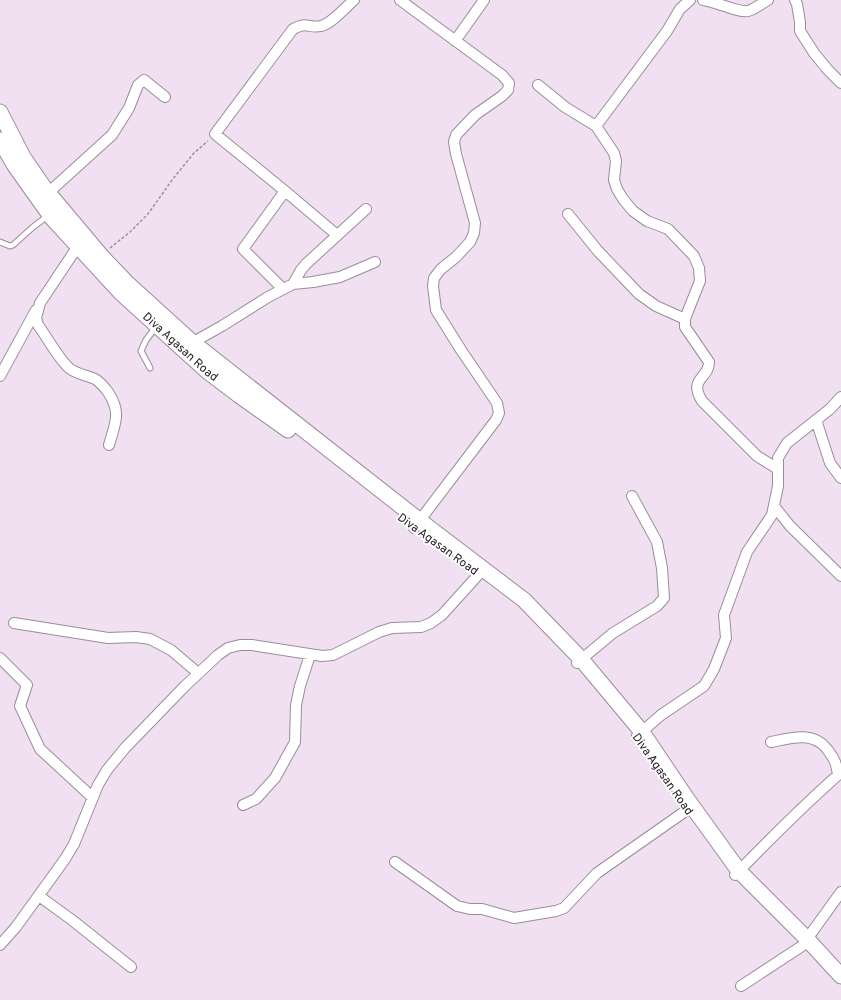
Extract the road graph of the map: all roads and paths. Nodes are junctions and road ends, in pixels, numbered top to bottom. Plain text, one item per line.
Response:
1 (354, 0) edge
2 (400, 0) edge
3 (484, 0) edge
4 (690, 0) edge
5 (702, 0) edge
6 (768, 0) edge
7 (795, 0) edge
8 (455, 42) junction
9 (841, 83) edge
10 (538, 85) dead end
11 (165, 97) dead end
12 (0, 112) edge
13 (596, 126) junction
14 (215, 134) junction
15 (0, 140) edge
16 (285, 191) junction
17 (48, 193) junction
18 (366, 209) dead end
19 (568, 214) dead end
20 (50, 215) junction
21 (337, 235) junction
22 (0, 242) edge
23 (78, 246) junction
24 (100, 256) junction
25 (374, 262) dead end
26 (293, 284) junction
27 (283, 288) junction
28 (139, 302) junction
29 (40, 303) junction
30 (685, 319) junction
31 (157, 326) junction
32 (187, 345) junction
33 (150, 368) dead end
34 (0, 376) edge
35 (841, 397) edge
36 (816, 420) junction
37 (109, 445) dead end
38 (778, 469) junction
39 (841, 478) edge
40 (632, 496) dead end
41 (774, 506) junction
42 (417, 525) junction
43 (479, 574) junction
44 (841, 576) edge
45 (14, 623) dead end
46 (310, 655) junction
47 (0, 658) edge
48 (578, 662) junction
49 (198, 673) junction
50 (640, 734) junction
51 (772, 742) dead end
52 (840, 774) edge
53 (92, 797) junction
54 (243, 804) dead end
55 (687, 810) junction
56 (395, 862) dead end
57 (737, 873) junction
58 (841, 892) edge
59 (39, 896) junction
60 (804, 942) junction
61 (0, 945) edge
62 (131, 967) dead end
63 (841, 976) edge
64 (841, 984) edge
65 (740, 986) dead end

1 - 14 street
2 - 8 street
3 - 8 street
4 - 13 street
5 - 6 street
7 - 9 street
8 - 42 street
10 - 13 street
11 - 17 street
12 - 17 street
13 - 30 street
14 - 16 street
14 - 24 path
15 - 20 street, Diva Agasan Road
16 - 21 street
16 - 27 street
17 - 24 street
18 - 21 street
19 - 30 street
20 - 22 lane
20 - 23 street, Diva Agasan Road
21 - 26 street
23 - 28 street, Diva Agasan Road
23 - 29 street
24 - 28 street
25 - 26 street
26 - 27 street
27 - 32 street
28 - 31 street, Diva Agasan Road
28 - 32 street
29 - 34 street
29 - 37 street
30 - 38 street
31 - 32 street, Diva Agasan Road
31 - 33 lane
32 - 42 street, Diva Agasan Road
35 - 36 street
36 - 38 street
36 - 39 street
38 - 41 street
40 - 48 street
41 - 44 street
41 - 50 street
42 - 43 street, Diva Agasan Road
42 - 48 street
43 - 46 street
43 - 48 street, Diva Agasan Road
45 - 49 street
46 - 49 street
46 - 54 street
47 - 53 street
48 - 50 street, Diva Agasan Road
49 - 53 street
50 - 55 street, Diva Agasan Road
50 - 57 street
51 - 52 street
52 - 57 street
53 - 59 street
55 - 56 street
55 - 57 street, Diva Agasan Road
57 - 60 street, Diva Agasan Road
58 - 60 street
59 - 61 street
59 - 62 street
60 - 63 street
60 - 64 street, Diva Agasan Road
60 - 65 street

